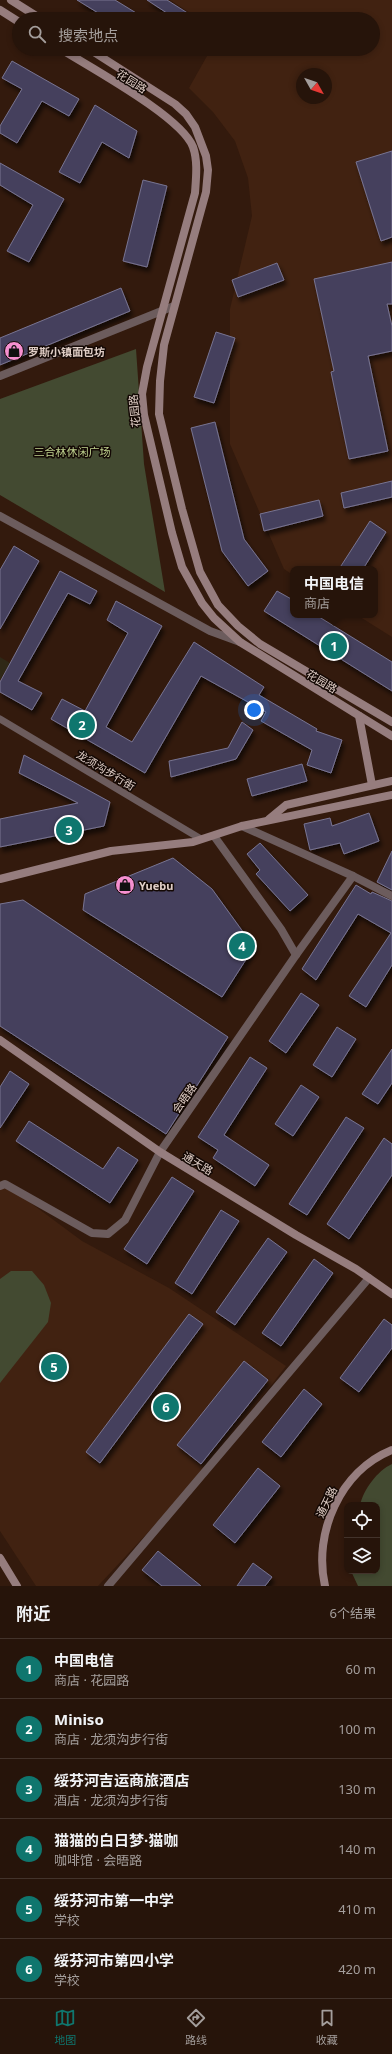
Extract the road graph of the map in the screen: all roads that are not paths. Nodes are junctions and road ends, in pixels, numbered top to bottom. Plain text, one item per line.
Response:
1 (11, 0) edge
2 (0, 10) edge
3 (30, 12) edge
4 (12, 18) edge
5 (73, 56) edge
6 (100, 56) edge
7 (174, 306) junction
8 (162, 311) junction
9 (0, 376) edge
10 (0, 516) edge
11 (240, 642) junction
12 (359, 716) junction
13 (0, 719) edge
14 (392, 722) edge
15 (392, 736) edge
16 (392, 781) edge
17 (372, 785) junction
18 (392, 795) edge
19 (266, 821) junction
20 (242, 826) junction
21 (214, 836) junction
22 (201, 839) junction
23 (353, 876) junction
24 (0, 879) edge
25 (392, 896) edge
26 (296, 955) junction
27 (0, 1040) edge
28 (160, 1152) junction
29 (0, 1186) edge
30 (369, 1278) junction
31 (392, 1294) edge
32 (392, 1450) edge
33 (0, 1558) edge
34 (17, 1586) edge
35 (108, 1586) edge
36 (326, 1586) edge

1 - 3 main road
2 - 4 main road
5 - 8 main road, 花园路
6 - 7 main road, 花园路
7 - 8 street
7 - 14 main road, 花园路
8 - 9 street
8 - 11 main road, 花园路
10 - 11 street
11 - 12 main road, 花园路
12 - 15 main road, 花园路
12 - 17 main road
13 - 22 street, 龙须沟步行街
16 - 17 main road
17 - 19 main road
18 - 19 main road
19 - 20 main road
20 - 21 main road
20 - 23 street
21 - 22 main road
21 - 26 street
22 - 24 main road
23 - 25 street
23 - 26 street, 会晤路
26 - 28 street, 会晤路
27 - 28 main road, 通天路
28 - 29 street, 会晤路
28 - 30 main road, 通天路
30 - 31 main road, 通天路
30 - 35 street
32 - 36 main road, 通天路
33 - 34 main road

